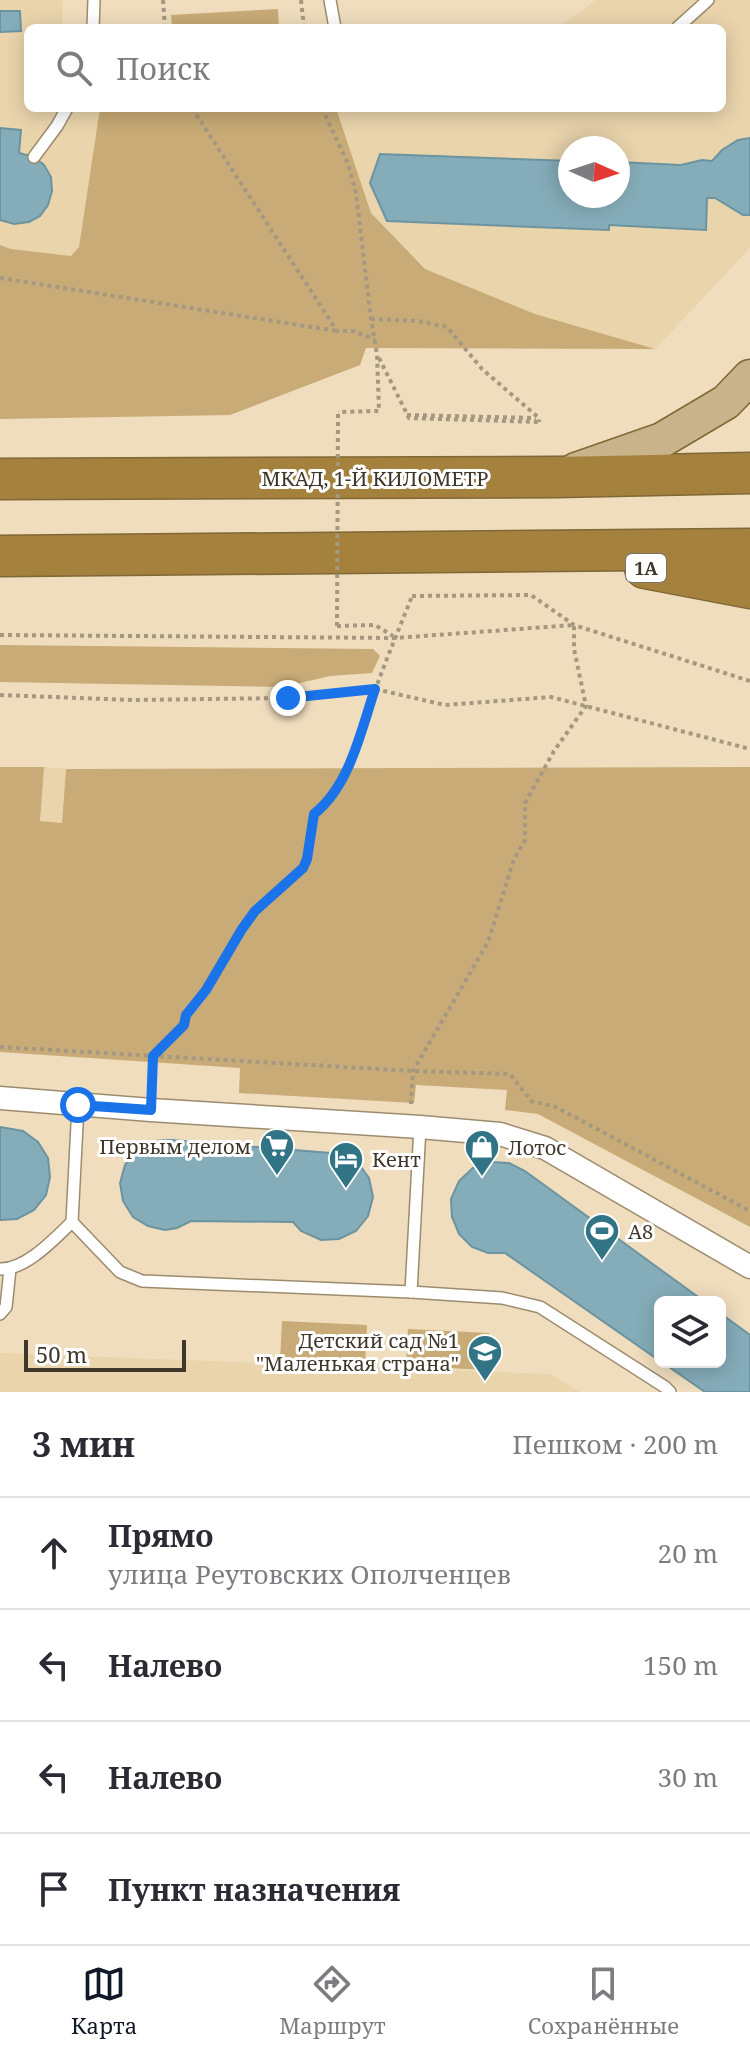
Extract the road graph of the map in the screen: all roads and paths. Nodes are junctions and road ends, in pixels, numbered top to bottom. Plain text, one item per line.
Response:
1 (94, 0) edge
2 (163, 0) edge
3 (301, 0) edge
4 (330, 0) edge
5 (708, 0) edge
6 (93, 24) edge
7 (165, 24) edge
8 (304, 24) edge
9 (334, 24) edge
10 (681, 24) edge
11 (65, 112) edge
12 (195, 112) edge
13 (324, 112) edge
14 (34, 157) dead end
15 (0, 278) edge
16 (371, 319) junction
17 (337, 331) junction
18 (375, 340) junction
19 (377, 354) junction
20 (738, 394) edge
21 (750, 473) edge
22 (557, 477) junction
23 (0, 479) edge
24 (750, 549) edge
25 (542, 552) junction
26 (0, 556) edge
27 (750, 588) edge
28 (574, 625) junction
29 (0, 635) edge
30 (395, 638) junction
31 (750, 681) edge
32 (375, 689) junction
33 (0, 695) edge
34 (586, 706) junction
35 (750, 749) edge
36 (0, 1047) edge
37 (153, 1056) junction
38 (413, 1071) junction
39 (0, 1098) edge
40 (78, 1105) junction
41 (151, 1110) junction
42 (415, 1126) junction
43 (750, 1211) edge
44 (72, 1222) junction
45 (750, 1267) edge
46 (5, 1269) edge
47 (411, 1292) junction
48 (0, 1314) edge
49 (670, 1392) edge

1 - 6 lane
2 - 7 path
3 - 8 path
4 - 9 lane
5 - 10 lane
11 - 14 lane
12 - 17 path
13 - 16 path
15 - 17 path
16 - 18 path
16 - 19 path
17 - 18 path
18 - 19 path
19 - 30 path, bridge
20 - 22 main road
21 - 22 highway, МКАД, 1-Й КИЛОМЕТР
22 - 23 highway, МКАД, 1-Й КИЛОМЕТР
24 - 25 highway
25 - 26 highway
25 - 27 highway, 1A
28 - 30 path
28 - 30 path
28 - 31 path
28 - 34 path
29 - 30 path
30 - 32 path
32 - 33 path
32 - 34 path
32 - 37 path
34 - 35 path
34 - 38 path
36 - 37 path
37 - 38 path
37 - 41 path
38 - 42 path
38 - 43 path
39 - 40 street
40 - 41 street
40 - 44 lane
41 - 42 street
42 - 45 street
42 - 47 lane
44 - 46 lane
44 - 47 lane
46 - 48 lane
47 - 49 lane

